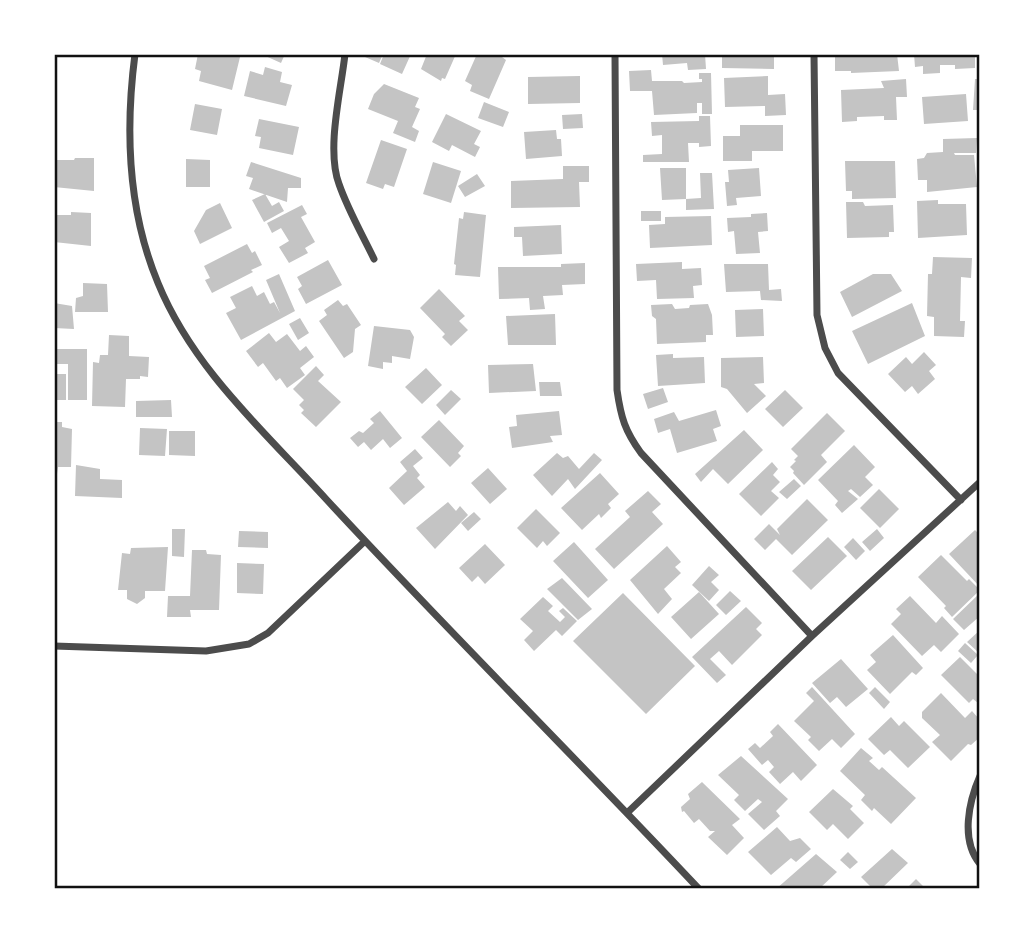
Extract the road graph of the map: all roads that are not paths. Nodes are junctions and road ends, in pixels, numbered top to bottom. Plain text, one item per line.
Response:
1 (135, 54) edge
2 (345, 54) edge
3 (615, 54) edge
4 (814, 54) edge
5 (374, 259) dead end
6 (980, 482) edge
7 (961, 500) junction
8 (365, 541) junction
9 (812, 636) junction
10 (54, 646) edge
11 (980, 776) edge
12 (627, 813) junction
13 (980, 864) edge
14 (699, 889) edge

1 - 8 street
2 - 5 street
3 - 9 street
4 - 7 street
6 - 7 street
7 - 9 street
8 - 10 street
8 - 12 street
9 - 12 street
11 - 13 street
12 - 14 street

